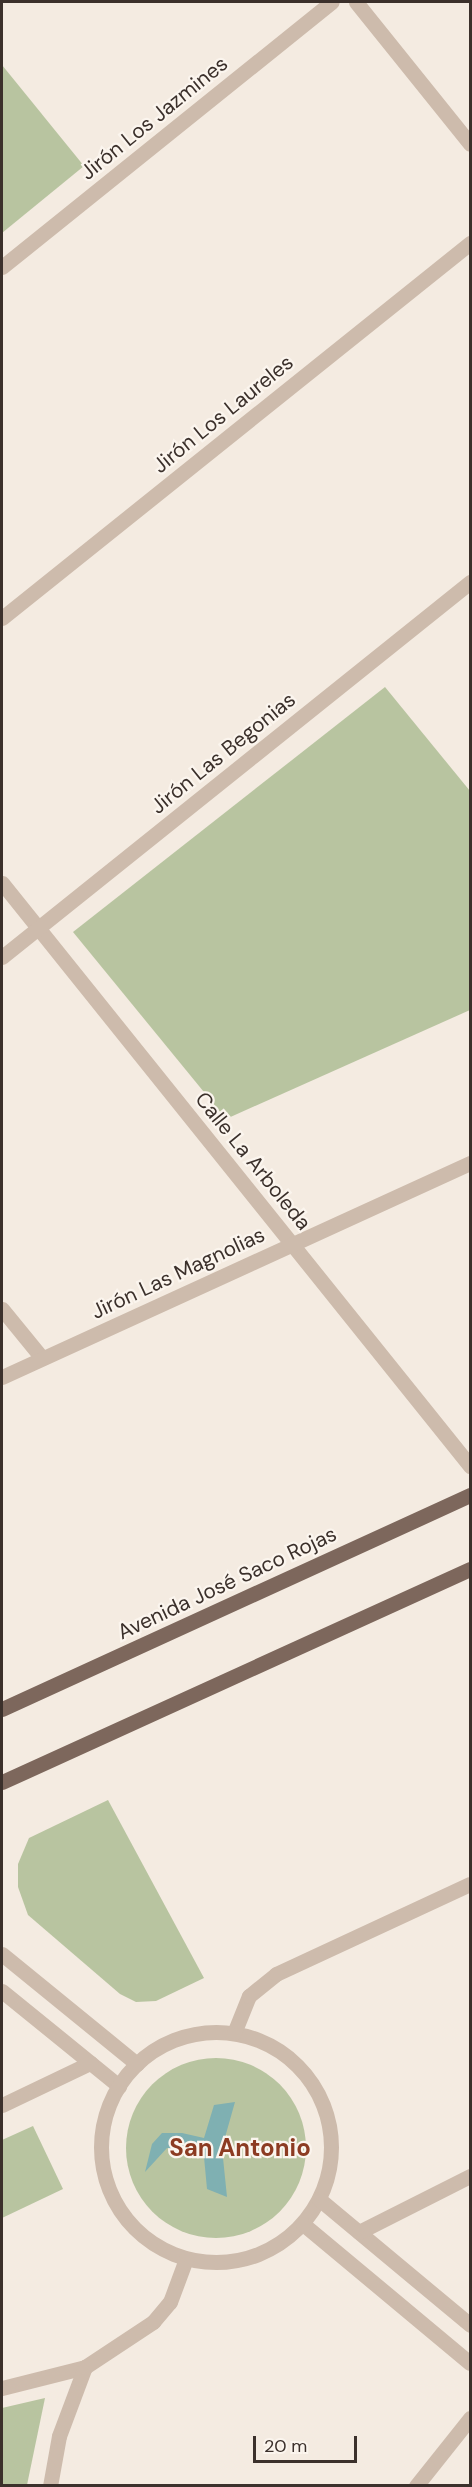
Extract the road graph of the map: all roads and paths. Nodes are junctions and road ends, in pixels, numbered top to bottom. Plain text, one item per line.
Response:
1 (332, 2) edge
2 (356, 2) edge
3 (471, 144) edge
4 (471, 243) edge
5 (2, 267) edge
6 (471, 582) edge
7 (2, 618) edge
8 (2, 883) edge
9 (38, 928) junction
10 (2, 957) edge
11 (471, 1162) edge
12 (293, 1243) junction
13 (2, 1309) edge
14 (42, 1358) junction
15 (2, 1377) edge
16 (471, 1466) edge
17 (471, 1495) edge
18 (471, 1569) edge
19 (2, 1709) edge
20 (2, 1782) edge
21 (471, 1884) edge
22 (2, 1954) edge
23 (2, 1991) edge
24 (234, 2033) junction
25 (90, 2063) junction
26 (137, 2064) junction
27 (119, 2086) junction
28 (2, 2105) edge
29 (471, 2176) edge
30 (319, 2199) junction
31 (303, 2224) junction
32 (359, 2232) junction
33 (186, 2259) junction
34 (471, 2325) edge
35 (471, 2362) edge
36 (86, 2367) junction
37 (2, 2388) edge
38 (471, 2418) edge
39 (50, 2486) edge
40 (416, 2486) edge

1 - 5 street, Jirón Los Jazmines
2 - 3 street
4 - 7 street, Jirón Los Laureles
6 - 9 street, Jirón Las Begonias
8 - 9 street, Calle La Arboleda
9 - 10 street, Jirón Las Begonias
9 - 12 street, Calle La Arboleda
11 - 12 street, Jirón Las Magnolias
12 - 14 street, Jirón Las Magnolias
12 - 16 street, Calle La Arboleda
13 - 14 street
14 - 15 street, Jirón Las Magnolias
17 - 19 main road, Avenida José Saco Rojas
18 - 20 main road
21 - 24 street
22 - 26 street
23 - 25 street
24 - 26 street
24 - 30 street
25 - 27 street
25 - 28 street
26 - 27 street
27 - 33 street
29 - 32 street
30 - 31 street
30 - 32 street
31 - 33 street
31 - 35 street
32 - 34 street
33 - 36 street
36 - 37 street
36 - 39 street
38 - 40 street

